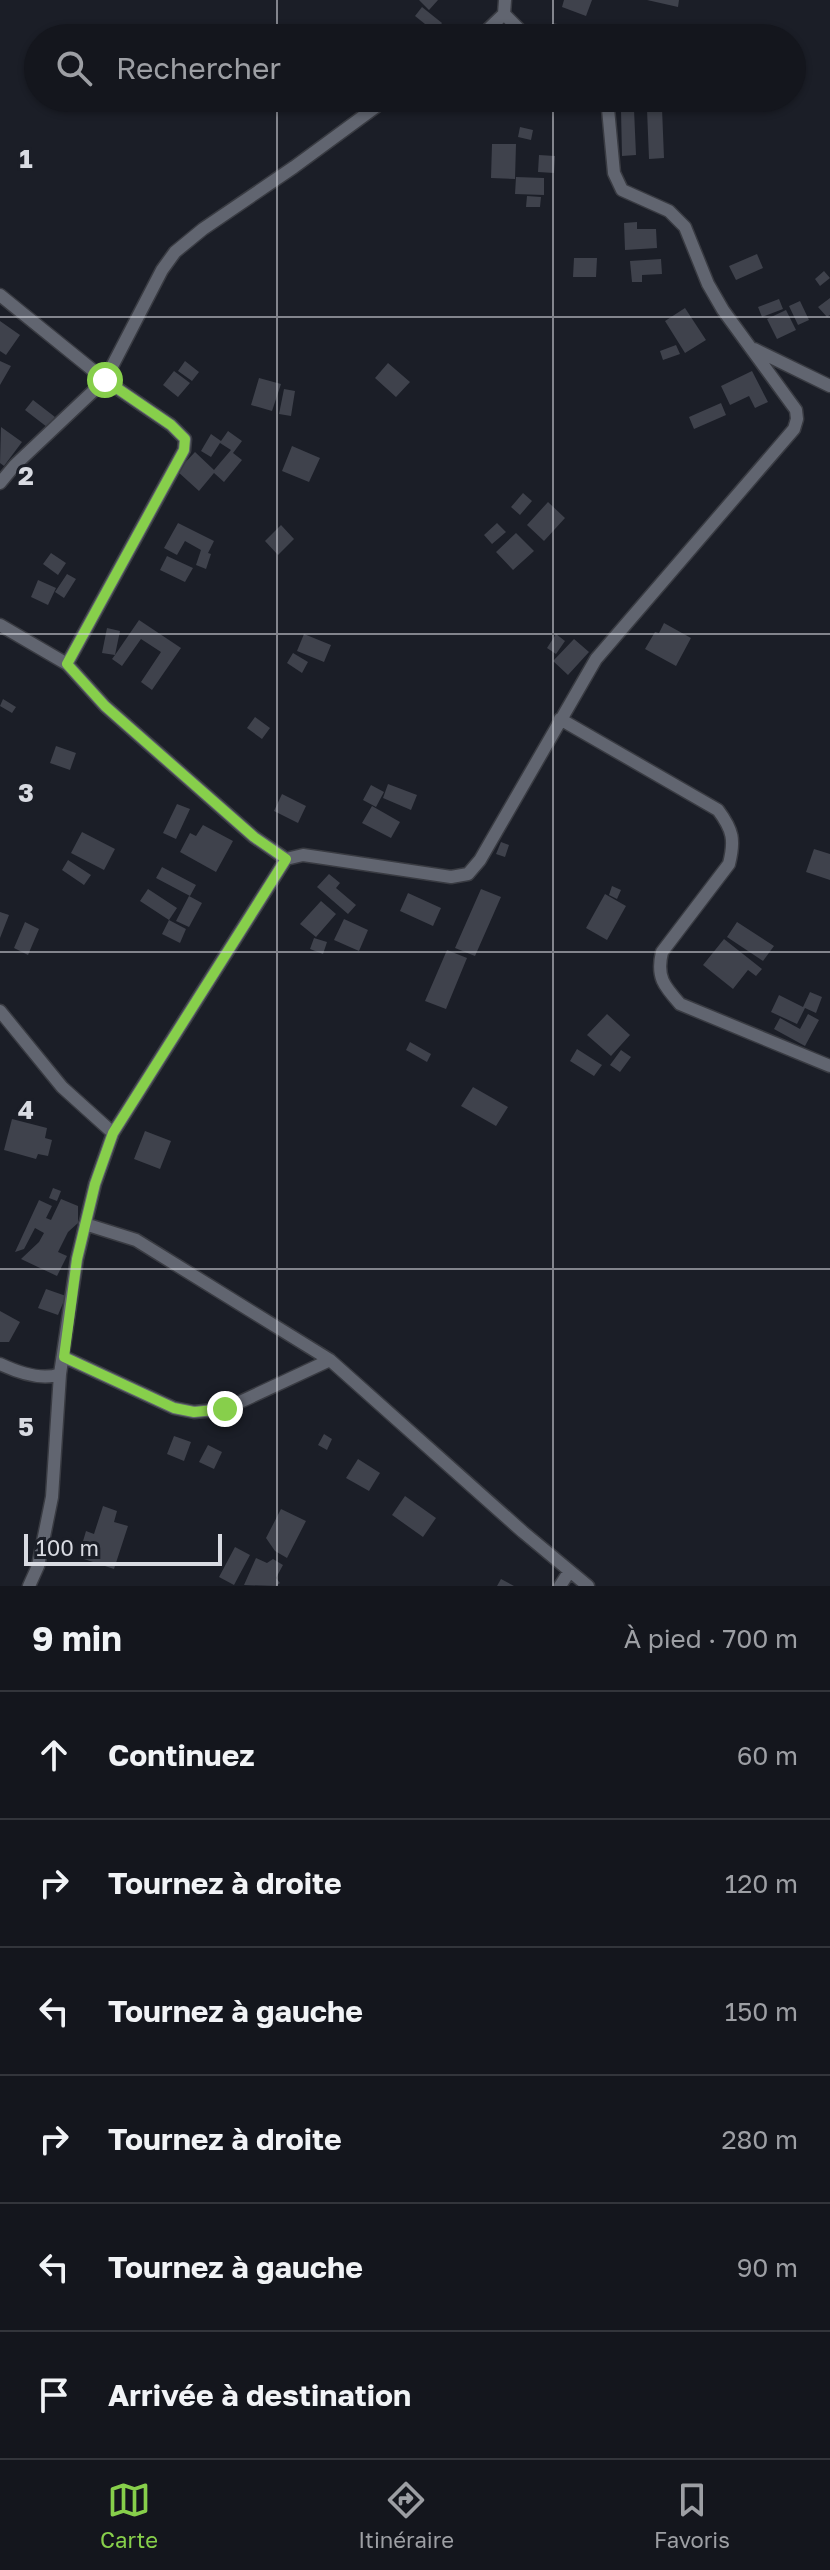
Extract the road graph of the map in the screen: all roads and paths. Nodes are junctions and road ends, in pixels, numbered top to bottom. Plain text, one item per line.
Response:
1 (505, 0) edge
2 (504, 14) junction
3 (494, 24) edge
4 (514, 24) edge
5 (369, 112) edge
6 (608, 112) edge
7 (0, 295) edge
8 (751, 348) junction
9 (105, 380) junction
10 (830, 386) edge
11 (0, 483) edge
12 (0, 625) edge
13 (67, 664) junction
14 (560, 719) junction
15 (286, 859) junction
16 (0, 1011) edge
17 (830, 1066) edge
18 (113, 1133) junction
19 (85, 1224) junction
20 (64, 1357) junction
21 (330, 1360) junction
22 (0, 1364) edge
23 (60, 1374) junction
24 (569, 1572) junction
25 (29, 1586) edge
26 (560, 1586) edge
27 (588, 1586) edge

1 - 2 street
2 - 3 street
2 - 4 street
5 - 9 street
6 - 8 street
7 - 9 street
8 - 10 street
8 - 14 street
9 - 11 street
9 - 13 street
12 - 13 street
13 - 15 street
14 - 15 street
14 - 17 street
15 - 18 street
16 - 18 street
18 - 19 street
19 - 20 street
19 - 21 street
20 - 21 street
20 - 23 street
21 - 24 street
22 - 23 street
23 - 25 street
24 - 26 street
24 - 27 street

